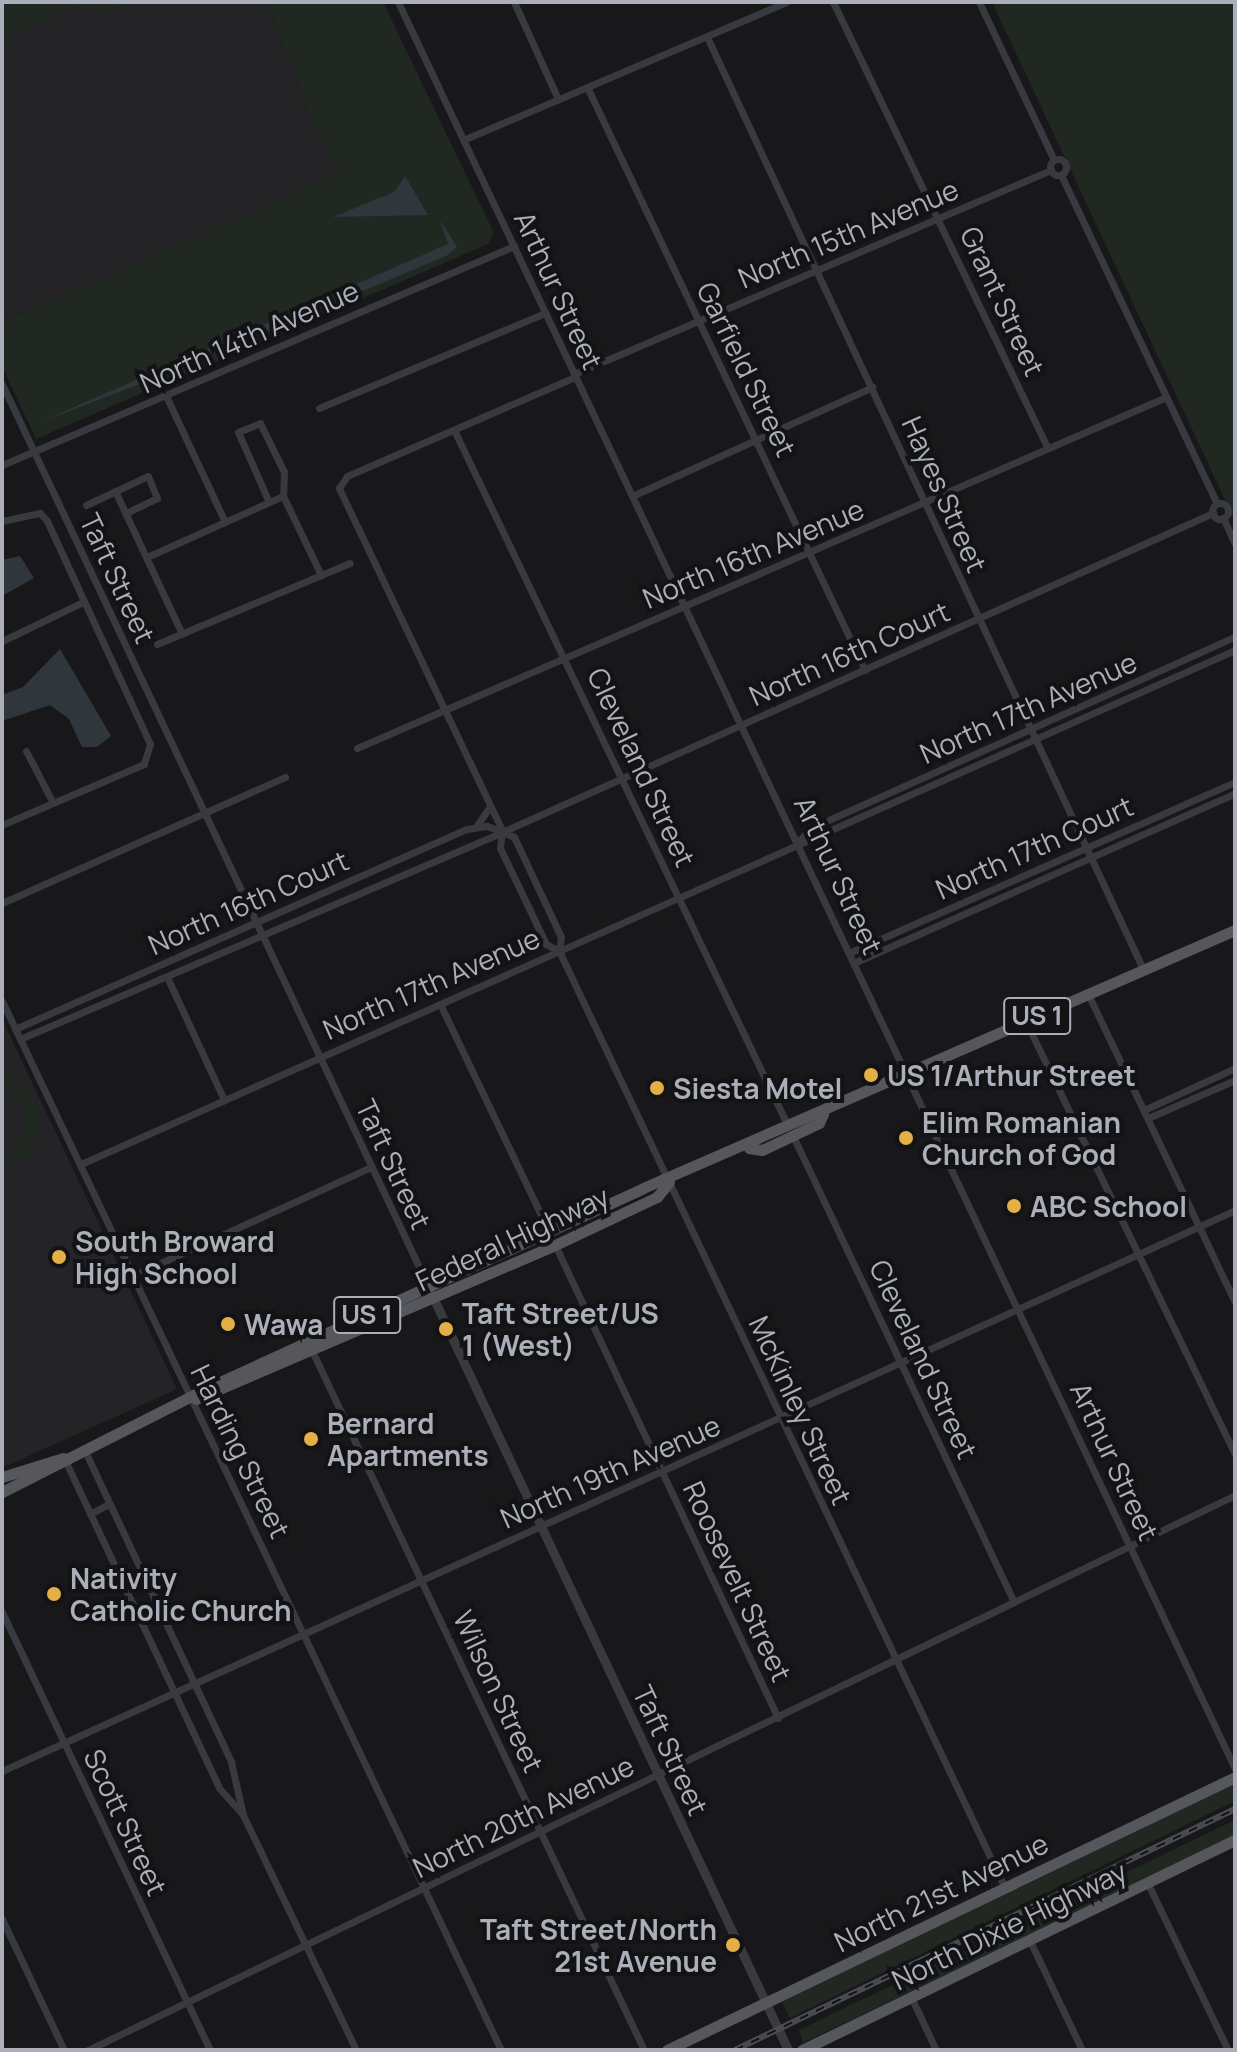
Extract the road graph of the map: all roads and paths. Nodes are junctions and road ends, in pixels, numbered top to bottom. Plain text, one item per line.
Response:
1 (398, 2) edge
2 (514, 2) edge
3 (786, 2) edge
4 (833, 2) edge
5 (979, 2) edge
6 (707, 37) junction
7 (587, 87) junction
8 (558, 99) junction
9 (463, 140) junction
10 (1054, 160) junction
11 (1051, 170) junction
12 (1061, 175) junction
13 (937, 219) junction
14 (514, 246) junction
15 (817, 271) junction
16 (545, 313) junction
17 (699, 320) junction
18 (574, 375) junction
19 (2, 384) edge
20 (872, 387) junction
21 (166, 396) junction
22 (1166, 397) junction
23 (319, 408) dead end
24 (454, 430) junction
25 (756, 439) junction
26 (1048, 448) junction
27 (34, 452) junction
28 (2, 465) edge
29 (339, 481) joint
30 (115, 491) junction
31 (283, 496) junction
32 (632, 496) junction
33 (268, 500) junction
34 (923, 503) junction
35 (1217, 503) junction
36 (86, 505) dead end
37 (126, 513) junction
38 (1213, 513) junction
39 (1223, 518) junction
40 (224, 520) junction
41 (2, 521) edge
42 (1235, 544) edge
43 (810, 554) junction
44 (147, 557) junction
45 (350, 563) dead end
46 (321, 575) junction
47 (83, 602) junction
48 (686, 609) junction
49 (978, 620) junction
50 (182, 634) junction
51 (1235, 637) edge
52 (2, 641) edge
53 (157, 644) dead end
54 (1235, 650) edge
55 (566, 657) junction
56 (865, 670) junction
57 (445, 710) junction
58 (741, 725) junction
59 (1031, 731) junction
60 (1037, 741) junction
61 (357, 748) dead end
62 (26, 751) dead end
63 (285, 777) dead end
64 (623, 779) junction
65 (1235, 782) edge
66 (1235, 793) edge
67 (52, 801) junction
68 (490, 806) junction
69 (204, 815) junction
70 (2, 825) edge
71 (476, 827) junction
72 (502, 830) junction
73 (799, 841) junction
74 (1086, 849) junction
75 (1090, 857) junction
76 (679, 896) junction
77 (2, 903) edge
78 (255, 922) junction
79 (1235, 930) edge
80 (261, 934) junction
81 (559, 951) junction
82 (851, 952) junction
83 (856, 962) junction
84 (1143, 969) junction
85 (167, 977) junction
86 (1088, 994) junction
87 (2, 1001) edge
88 (440, 1004) junction
89 (1026, 1022) junction
90 (15, 1029) junction
91 (20, 1039) junction
92 (318, 1058) junction
93 (1235, 1068) edge
94 (909, 1074) junction
95 (1235, 1080) edge
96 (224, 1100) junction
97 (1144, 1110) junction
98 (823, 1114) junction
99 (1148, 1118) junction
100 (787, 1124) junction
101 (793, 1136) junction
102 (749, 1148) junction
103 (81, 1164) junction
104 (371, 1167) junction
105 (669, 1182) junction
106 (1235, 1210) edge
107 (1199, 1227) junction
108 (549, 1232) junction
109 (555, 1245) junction
110 (1139, 1255) junction
111 (132, 1276) junction
112 (432, 1294) junction
113 (1235, 1302) edge
114 (1020, 1309) junction
115 (313, 1353) junction
116 (902, 1362) junction
117 (191, 1399) junction
118 (779, 1418) junction
119 (84, 1449) junction
120 (1235, 1455) edge
121 (64, 1458) junction
122 (662, 1472) junction
123 (2, 1477) edge
124 (2, 1492) edge
125 (1235, 1495) edge
126 (109, 1504) junction
127 (90, 1514) junction
128 (542, 1526) junction
129 (1130, 1546) junction
130 (423, 1581) junction
131 (1014, 1602) junction
132 (2, 1612) edge
133 (304, 1636) junction
134 (896, 1660) junction
135 (194, 1685) junction
136 (174, 1694) junction
137 (778, 1718) junction
138 (64, 1743) junction
139 (1235, 1769) edge
140 (2, 1771) edge
141 (659, 1775) junction
142 (1235, 1777) edge
143 (243, 1815) junction
144 (542, 1833) junction
145 (1235, 1840) edge
146 (1148, 1884) junction
147 (1005, 1888) junction
148 (424, 1889) junction
149 (2, 1919) edge
150 (1030, 1941) junction
151 (306, 1944) junction
152 (912, 1999) junction
153 (187, 2001) junction
154 (766, 2003) junction
155 (64, 2050) edge
156 (88, 2050) edge
157 (210, 2050) edge
158 (356, 2050) edge
159 (501, 2050) edge
160 (644, 2050) edge
161 (667, 2050) edge
162 (788, 2050) edge
163 (802, 2050) edge
164 (936, 2050) edge
165 (1082, 2050) edge
166 (1228, 2050) edge

1 - 9 street, Arthur Street
2 - 8 street
3 - 6 street
4 - 13 street, Grant Street
5 - 10 street
6 - 7 street
6 - 15 street, Hayes Street
7 - 8 street
7 - 17 street, Garfield Street
8 - 9 street
9 - 14 street, Arthur Street
10 - 11 street
10 - 12 street
11 - 12 street
11 - 13 street, North 15th Avenue
12 - 22 street
13 - 15 street, North 15th Avenue
13 - 26 street, Grant Street
14 - 16 street, Arthur Street
14 - 21 street, North 14th Avenue
15 - 17 street, North 15th Avenue
15 - 20 street, Hayes Street
16 - 18 street, Arthur Street
16 - 23 street
17 - 18 street, North 15th Avenue
17 - 25 street, Garfield Street
18 - 24 street, North 15th Avenue
18 - 32 street, Arthur Street
19 - 27 street, Taft Street
20 - 25 street
20 - 34 street, Hayes Street
21 - 27 street, North 14th Avenue
21 - 40 street
22 - 26 street, North 16th Avenue
22 - 35 street
24 - 29 street, North 15th Avenue
24 - 55 street, Cleveland Street
25 - 32 street
25 - 43 street, Garfield Street
26 - 34 street, North 16th Avenue
27 - 28 street, North 14th Avenue
27 - 69 street, Taft Street
29 - 57 street, McKinley Street
30 - 36 street
30 - 37 street
30 - 37 street
31 - 33 street
31 - 33 street
31 - 46 street
32 - 48 street, Arthur Street
33 - 40 street
34 - 43 street, North 16th Avenue
34 - 49 street, Hayes Street
35 - 38 street
35 - 39 street
37 - 44 street
38 - 39 street
38 - 49 street, North 16th Court
39 - 42 street
40 - 44 street
41 - 47 street
43 - 48 street, North 16th Avenue
43 - 56 street, Garfield Street
44 - 50 street
45 - 46 street
46 - 50 street
47 - 52 street
47 - 67 street
48 - 55 street, North 16th Avenue
48 - 58 street, Arthur Street
49 - 56 street, North 16th Court
49 - 59 street, Hayes Street
50 - 53 street
51 - 59 street, North 17th Avenue
54 - 60 street, North 17th Avenue
55 - 57 street, North 16th Avenue
55 - 64 street, Cleveland Street
56 - 58 street, North 16th Court
57 - 61 street, North 16th Avenue
57 - 68 street, McKinley Street
58 - 64 street, North 16th Court
58 - 73 street, Arthur Street
59 - 60 street, Hayes Street
59 - 73 street, North 17th Avenue
60 - 73 street, North 17th Avenue
60 - 74 street, Hayes Street
62 - 67 street
63 - 69 street
64 - 72 street, North 16th Court
64 - 76 street, Cleveland Street
65 - 74 street, North 17th Court
66 - 75 street, North 17th Court
67 - 70 street
68 - 71 street
68 - 72 street, McKinley Street
69 - 77 street
69 - 78 street, Taft Street
71 - 72 street, North 16th Court
71 - 78 street, North 16th Court
72 - 80 street, North 16th Court
72 - 81 street, McKinley Street
72 - 81 street, McKinley Street
73 - 76 street, North 17th Avenue
73 - 82 street, Arthur Street
74 - 75 street, Hayes Street
74 - 82 street, North 17th Court
75 - 83 street, North 17th Court
75 - 84 street, Hayes Street
76 - 81 street, North 17th Avenue
76 - 100 street, Cleveland Street
78 - 80 street, Taft Street
78 - 90 street, North 16th Court
79 - 84 main road, US 1
80 - 85 street, North 16th Court
80 - 92 street, Taft Street
81 - 88 street, North 17th Avenue
81 - 105 street, McKinley Street
82 - 83 street, Arthur Street
83 - 94 street, Arthur Street
84 - 86 main road, US 1
85 - 91 street, North 16th Court
85 - 96 street
86 - 89 main road, US 1
86 - 97 street
87 - 90 street, Harding Street
88 - 92 street, North 17th Avenue
88 - 108 street
89 - 94 main road, US 1
89 - 110 street
90 - 91 street, Harding Street
91 - 103 street, Harding Street
92 - 96 street, North 17th Avenue
92 - 104 street, Taft Street
93 - 97 street
94 - 98 main road, US 1
94 - 114 street, Arthur Street
95 - 99 street
96 - 103 street, North 17th Avenue
97 - 99 street
98 - 100 main road, Federal Highway / US 1
98 - 101 main road, Federal Highway / US 1
99 - 107 street
100 - 102 main road, Federal Highway / US 1
101 - 102 main road, Federal Highway / US 1
101 - 116 street, Cleveland Street
102 - 105 main road, Federal Highway / US 1
103 - 111 street, Harding Street
104 - 111 street
104 - 112 street, Taft Street
105 - 108 main road, Federal Highway / US 1
105 - 109 main road, Federal Highway / US 1
105 - 118 street, McKinley Street
106 - 107 street, North 19th Avenue
107 - 110 street, North 19th Avenue
107 - 113 street
108 - 112 main road, Federal Highway / US 1
109 - 112 main road, Federal Highway / US 1
109 - 122 street, Roosevelt Street
110 - 114 street, North 19th Avenue
110 - 120 street
111 - 117 street, Harding Street
112 - 115 main road, Federal Highway / US 1
112 - 117 main road, Federal Highway / US 1
112 - 128 street, Taft Street
114 - 116 street, North 19th Avenue
114 - 129 street, Arthur Street
115 - 117 main road, Federal Highway / US 1
115 - 130 street, Wilson Street
116 - 118 street, North 19th Avenue
116 - 131 street, Cleveland Street
117 - 119 main road, Federal Highway / US 1
117 - 133 street, Harding Street
118 - 122 street, North 19th Avenue
118 - 134 street, McKinley Street
119 - 121 main road, Federal Highway / US 1
119 - 126 street
121 - 123 main road, Federal Highway / US 1
121 - 124 main road, Federal Highway / US 1
121 - 127 street
122 - 128 street, North 19th Avenue
122 - 137 street, Roosevelt Street
125 - 129 street, North 20th Avenue
126 - 127 street
126 - 135 street
127 - 136 street
128 - 130 street, North 19th Avenue
128 - 141 street, Taft Street
129 - 131 street, North 20th Avenue
129 - 139 street, Arthur Street
130 - 133 street, North 19th Avenue
130 - 144 street, Wilson Street
131 - 134 street, North 20th Avenue
132 - 138 street, Scott Street
133 - 135 street, North 19th Avenue
133 - 148 street, Harding Street
134 - 137 street, North 20th Avenue
134 - 147 street, McKinley Street
135 - 136 street, North 19th Avenue
135 - 143 street
136 - 138 street, North 19th Avenue
136 - 143 street
137 - 141 street, North 20th Avenue
138 - 140 street, North 19th Avenue
138 - 153 street, Scott Street
141 - 144 street, North 20th Avenue
141 - 154 street, Taft Street
142 - 147 main road, North 21st Avenue
143 - 151 street
144 - 148 street, North 20th Avenue
144 - 160 street, Wilson Street
145 - 146 main road, North Dixie Highway
146 - 150 main road, North Dixie Highway
146 - 166 street
147 - 154 main road, North 21st Avenue
148 - 151 street, North 20th Avenue
148 - 159 street, Harding Street
149 - 155 street
150 - 152 main road, North Dixie Highway
150 - 165 street
151 - 153 street, North 20th Avenue
151 - 158 street
152 - 163 main road, North Dixie Highway
152 - 164 street
153 - 156 street, North 20th Avenue
153 - 157 street, Scott Street
154 - 161 main road, North 21st Avenue
154 - 162 street, Taft Street

